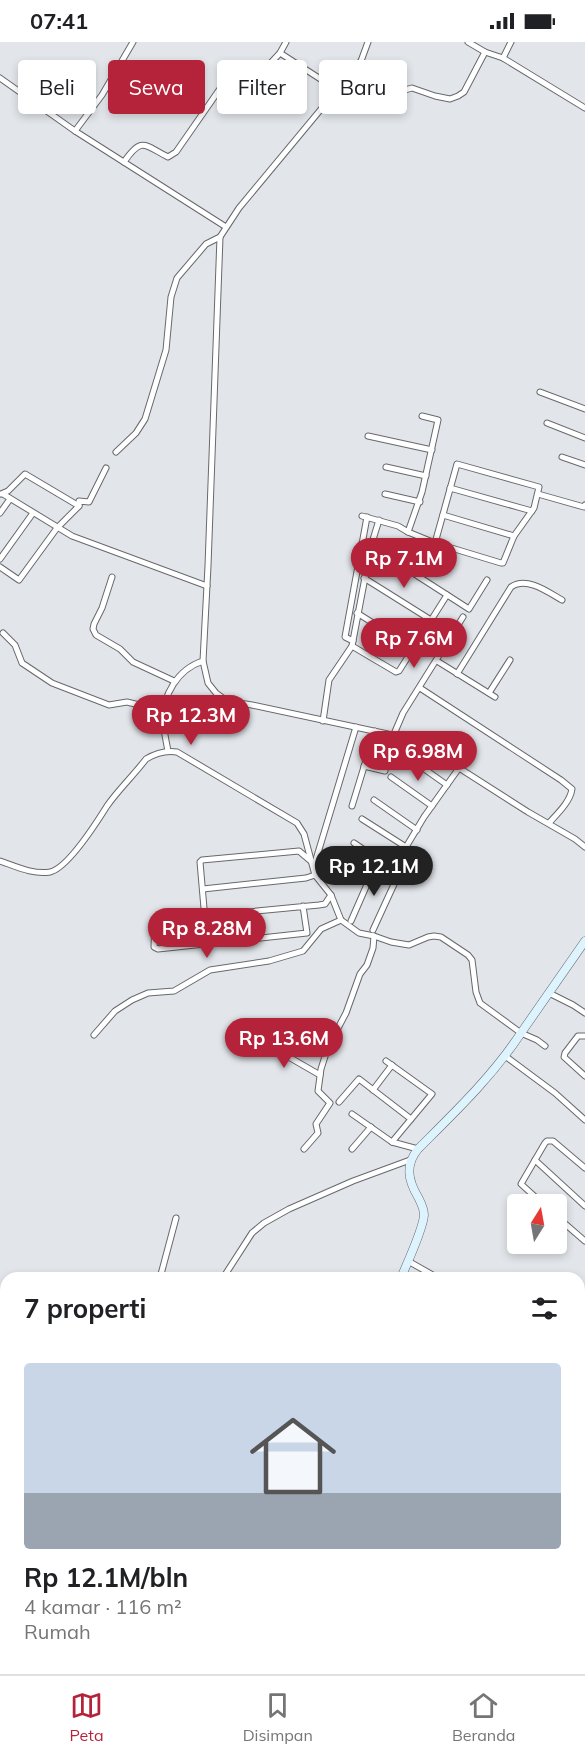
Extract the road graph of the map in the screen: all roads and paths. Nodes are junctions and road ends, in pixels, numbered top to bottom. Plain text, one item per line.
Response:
1 (133, 42) edge
2 (286, 42) edge
3 (368, 42) edge
4 (468, 42) edge
5 (511, 42) edge
6 (485, 52) junction
7 (280, 53) junction
8 (503, 58) junction
9 (361, 60) edge
10 (0, 78) edge
11 (319, 78) edge
12 (407, 89) edge
13 (585, 108) edge
14 (319, 110) edge
15 (75, 131) junction
16 (124, 162) junction
17 (226, 227) junction
18 (220, 237) junction
19 (540, 392) dead end
20 (585, 409) edge
21 (422, 416) dead end
22 (547, 423) dead end
23 (368, 436) dead end
24 (585, 438) edge
25 (432, 450) junction
26 (116, 452) dead end
27 (562, 457) dead end
28 (585, 465) edge
29 (387, 467) dead end
30 (106, 468) dead end
31 (426, 476) junction
32 (450, 488) junction
33 (2, 494) edge
34 (386, 494) dead end
35 (538, 494) junction
36 (10, 499) junction
37 (420, 502) junction
38 (79, 506) junction
39 (585, 506) edge
40 (532, 511) junction
41 (0, 513) edge
42 (33, 513) junction
43 (443, 515) junction
44 (379, 520) junction
45 (57, 528) junction
46 (408, 532) junction
47 (514, 536) junction
48 (435, 543) junction
49 (371, 546) junction
50 (0, 559) edge
51 (0, 567) edge
52 (112, 577) dead end
53 (420, 577) junction
54 (364, 578) junction
55 (487, 580) dead end
56 (207, 586) junction
57 (447, 595) junction
58 (562, 600) dead end
59 (357, 613) junction
60 (464, 617) dead end
61 (431, 620) junction
62 (346, 628) junction
63 (354, 630) junction
64 (3, 633) dead end
65 (352, 644) junction
66 (413, 648) junction
67 (510, 660) dead end
68 (203, 661) junction
69 (436, 661) junction
70 (457, 674) junction
71 (174, 681) junction
72 (420, 687) junction
73 (489, 693) junction
74 (495, 697) dead end
75 (164, 711) junction
76 (323, 721) junction
77 (356, 727) junction
78 (375, 731) junction
79 (394, 734) junction
80 (168, 751) junction
81 (406, 756) dead end
82 (364, 766) junction
83 (459, 768) junction
84 (385, 771) dead end
85 (391, 777) dead end
86 (447, 785) junction
87 (374, 800) dead end
88 (352, 806) dead end
89 (432, 806) junction
90 (362, 819) dead end
91 (549, 823) junction
92 (417, 830) junction
93 (354, 843) dead end
94 (406, 847) junction
95 (585, 848) edge
96 (0, 861) edge
97 (312, 862) junction
98 (348, 864) dead end
99 (376, 864) junction
100 (389, 869) junction
101 (314, 872) junction
102 (399, 873) junction
103 (202, 889) junction
104 (331, 895) junction
105 (303, 906) junction
106 (205, 916) junction
107 (341, 920) junction
108 (351, 921) dead end
109 (374, 933) junction
110 (585, 941) edge
111 (207, 943) junction
112 (549, 993) junction
113 (585, 1013) edge
114 (520, 1033) junction
115 (94, 1035) dead end
116 (585, 1036) edge
117 (261, 1041) dead end
118 (545, 1046) dead end
119 (506, 1056) junction
120 (386, 1061) dead end
121 (392, 1065) junction
122 (320, 1076) junction
123 (585, 1076) edge
124 (373, 1090) junction
125 (339, 1102) dead end
126 (352, 1114) dead end
127 (411, 1119) junction
128 (585, 1120) edge
129 (371, 1127) junction
130 (392, 1142) junction
131 (304, 1149) dead end
132 (352, 1149) dead end
133 (418, 1149) junction
134 (410, 1160) junction
135 (535, 1160) junction
136 (585, 1168) edge
137 (532, 1194) edge
138 (585, 1206) edge
139 (176, 1218) dead end
140 (567, 1225) edge
141 (585, 1240) edge
142 (408, 1261) junction
143 (162, 1272) edge
144 (227, 1272) edge
145 (403, 1272) edge
146 (427, 1272) edge

1 - 15 street
2 - 7 street
3 - 9 street
4 - 6 street
5 - 8 street
6 - 8 street
6 - 12 street
7 - 11 street
7 - 16 street
8 - 13 street
10 - 15 street
14 - 17 street
15 - 16 street
16 - 17 street
17 - 18 street
18 - 26 street
18 - 56 street
19 - 20 street
21 - 25 street
22 - 24 street
23 - 25 street
25 - 31 street
27 - 28 street
29 - 31 street
30 - 38 street
31 - 37 street
32 - 35 street
32 - 40 street
32 - 43 street
33 - 36 street
33 - 38 street
34 - 37 street
35 - 39 street
35 - 40 street
36 - 41 street
36 - 42 street
37 - 46 street
38 - 45 street
40 - 47 street
42 - 45 street
42 - 50 street
43 - 47 street
43 - 48 street
44 - 46 street
44 - 49 street
44 - 62 street
45 - 51 street
45 - 56 street
46 - 48 street
47 - 48 street
48 - 53 street
49 - 53 street
49 - 54 street
52 - 71 street
53 - 57 street
54 - 59 street
54 - 61 street
55 - 57 street
56 - 68 street
57 - 61 street
58 - 70 street
59 - 63 street
59 - 66 street
60 - 69 street
61 - 66 street
62 - 63 street
62 - 65 street
63 - 65 street
64 - 75 street
65 - 66 street
65 - 76 street
67 - 73 street
68 - 71 street
68 - 76 street
69 - 70 street
69 - 72 street
70 - 73 street
71 - 75 street
72 - 79 street
72 - 91 street
73 - 74 street
75 - 80 street
76 - 77 street
77 - 78 street
77 - 101 street
78 - 79 street
78 - 82 street
79 - 83 street
80 - 96 street
80 - 97 street
81 - 86 street
82 - 84 street
82 - 88 street
83 - 86 street
83 - 91 street
85 - 89 street
86 - 89 street
87 - 92 street
89 - 92 street
90 - 94 street
91 - 95 street
92 - 94 street
93 - 100 street
94 - 100 street
94 - 102 street
97 - 101 street
97 - 103 street
98 - 99 street
99 - 100 street
99 - 108 street
100 - 102 street
101 - 103 street
101 - 104 street
102 - 109 street
103 - 106 street
104 - 105 street
104 - 107 street
105 - 106 street
105 - 111 street
106 - 111 street
106 - 111 street
107 - 109 street
107 - 115 street
109 - 114 street
109 - 122 street
110 - 112 street
112 - 113 street
112 - 114 street
114 - 118 street
114 - 119 street
116 - 123 street
117 - 122 street
119 - 128 street
119 - 133 street
120 - 121 street
121 - 124 street
121 - 127 street
122 - 131 street
124 - 125 street
124 - 127 street
126 - 129 street
127 - 130 street
129 - 130 street
129 - 132 street
130 - 133 street
133 - 134 street
134 - 142 street
134 - 144 street
135 - 136 street
135 - 137 street
135 - 138 street
139 - 143 street
140 - 141 street
142 - 145 street
142 - 146 street

